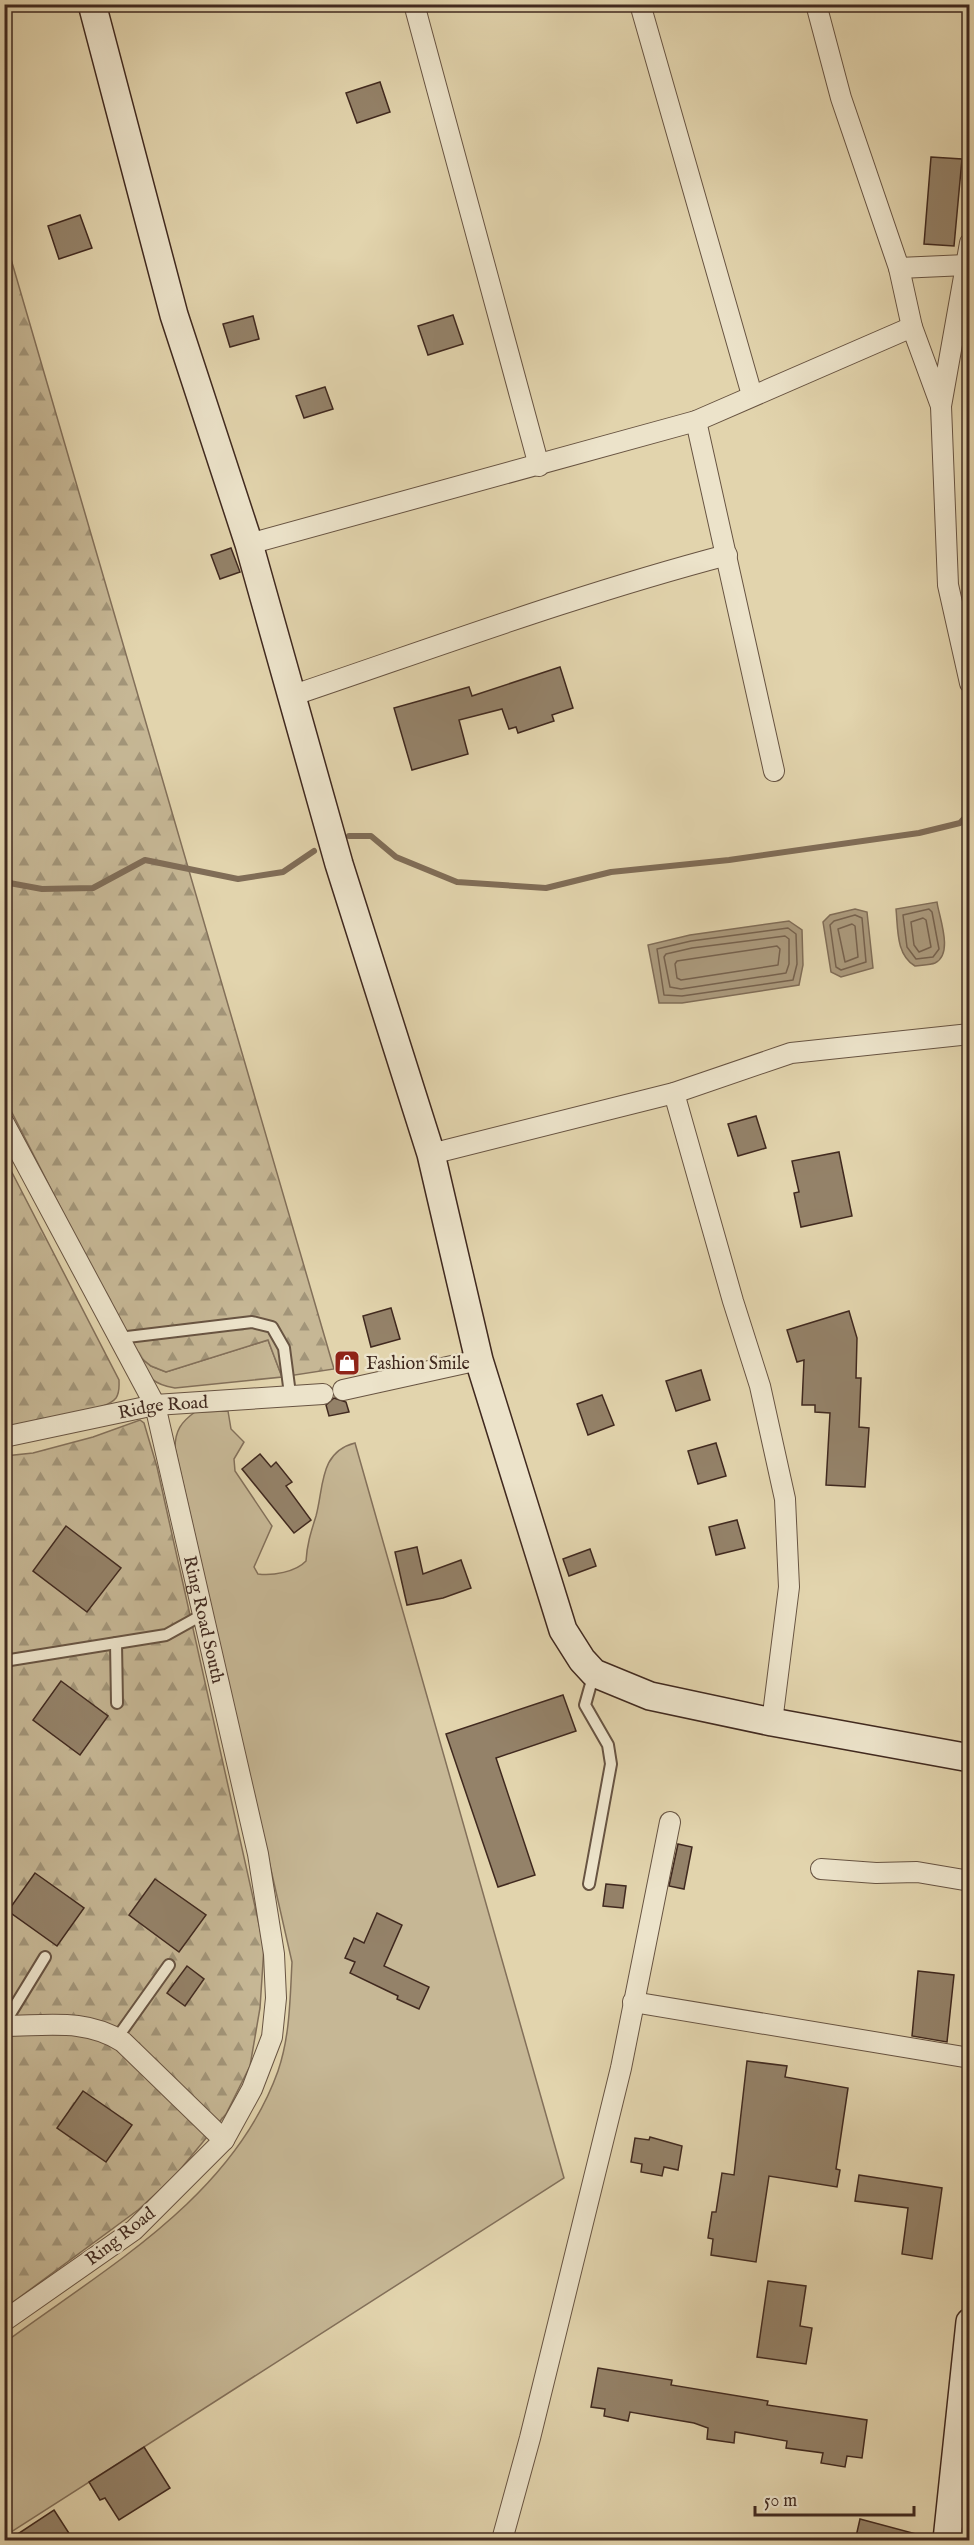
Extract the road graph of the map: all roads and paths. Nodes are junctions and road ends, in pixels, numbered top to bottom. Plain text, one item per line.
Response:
1 (92, 4) edge
2 (414, 4) edge
3 (640, 4) edge
4 (816, 4) edge
5 (969, 243) edge
6 (966, 265) junction
7 (899, 268) junction
8 (912, 327) junction
9 (752, 395) junction
10 (941, 406) junction
11 (696, 421) junction
12 (539, 466) junction
13 (249, 544) junction
14 (727, 555) junction
15 (969, 683) edge
16 (291, 696) junction
17 (774, 771) dead end
18 (969, 1034) edge
19 (674, 1094) junction
20 (4, 1123) edge
21 (431, 1154) junction
22 (119, 1338) junction
23 (479, 1360) junction
24 (343, 1390) dead end
25 (323, 1394) dead end
26 (290, 1395) junction
27 (155, 1405) junction
28 (4, 1437) edge
29 (202, 1616) junction
30 (116, 1643) junction
31 (4, 1661) edge
32 (594, 1673) junction
33 (117, 1703) dead end
34 (772, 1722) junction
35 (969, 1758) edge
36 (670, 1822) dead end
37 (821, 1869) dead end
38 (969, 1881) edge
39 (589, 1884) dead end
40 (45, 1957) dead end
41 (169, 1965) dead end
42 (633, 2002) junction
43 (4, 2025) edge
44 (117, 2038) junction
45 (969, 2058) edge
46 (224, 2140) junction
47 (4, 2321) edge
48 (969, 2322) edge
49 (502, 2541) edge
50 (947, 2541) edge

1 - 13 street
2 - 12 street
3 - 9 street
4 - 7 street
5 - 6 street
6 - 7 street
6 - 10 street
7 - 8 street
8 - 9 street
8 - 10 street
9 - 11 street
10 - 15 street
11 - 12 street
11 - 14 street
12 - 13 street
13 - 16 street
14 - 16 street
14 - 17 street
16 - 21 street
18 - 19 street
19 - 21 street
19 - 34 street
20 - 22 street, Ring Road South
21 - 23 street
22 - 26 lane
22 - 27 street, Ring Road South
23 - 24 street
23 - 32 street
25 - 26 street, Ridge Road
26 - 27 street, Ridge Road
27 - 28 street, Ridge Road
27 - 29 street, Ring Road South
29 - 30 lane
29 - 46 street, Ring Road South
30 - 31 lane
30 - 33 lane
32 - 34 street
32 - 39 lane
34 - 35 street
36 - 42 street
37 - 38 street
40 - 43 lane
41 - 44 lane
42 - 45 street
42 - 49 street
43 - 44 street
44 - 46 street
46 - 47 street, Ring Road
48 - 50 street

